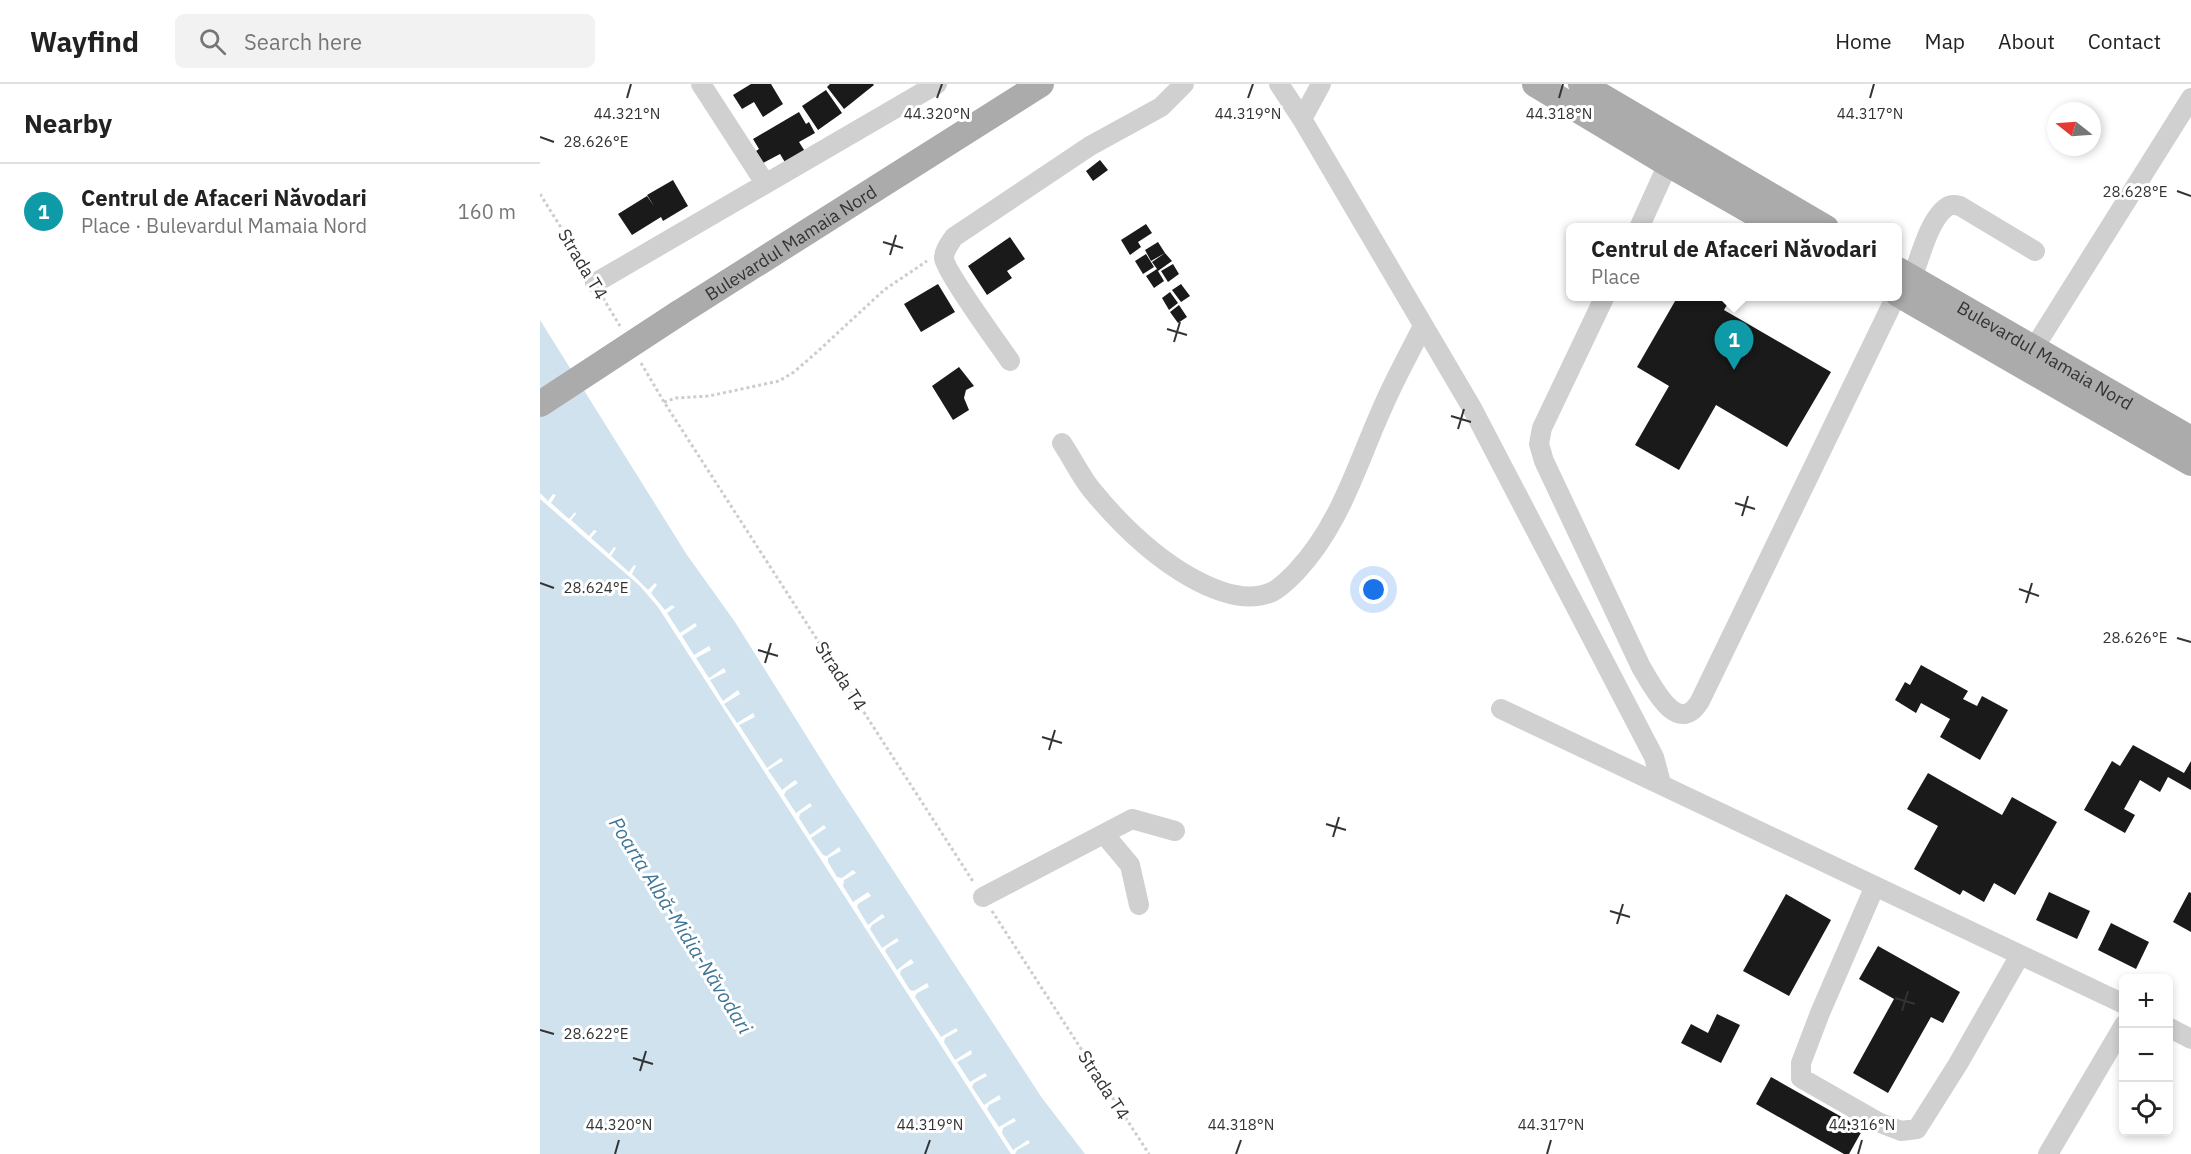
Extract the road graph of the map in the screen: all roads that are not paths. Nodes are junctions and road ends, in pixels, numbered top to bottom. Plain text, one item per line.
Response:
1 (701, 84) edge
2 (937, 84) edge
3 (1041, 84) edge
4 (1184, 84) edge
5 (1279, 84) edge
6 (1321, 84) edge
7 (1535, 84) edge
8 (1581, 84) edge
9 (2191, 98) edge
10 (1302, 119) junction
11 (1668, 164) junction
12 (765, 183) junction
13 (1641, 223) edge
14 (1771, 223) edge
15 (1817, 223) edge
16 (2035, 251) dead end
17 (595, 283) road end
18 (1902, 283) edge
19 (1902, 285) edge
20 (1902, 286) edge
21 (1603, 301) edge
22 (1893, 301) edge
23 (1423, 326) junction
24 (2034, 348) junction
25 (1010, 361) dead end
26 (540, 404) edge
27 (2191, 440) edge
28 (1062, 443) dead end
29 (2191, 463) edge
30 (1501, 709) dead end
31 (1661, 783) junction
32 (1175, 831) dead end
33 (1104, 834) junction
34 (1875, 886) junction
35 (983, 897) road end
36 (1139, 905) dead end
37 (2020, 955) junction
38 (2119, 1002) edge
39 (2122, 1028) edge
40 (2171, 1028) edge
41 (2191, 1039) edge
42 (2048, 1154) edge

1 - 12 street
2 - 12 street
3 - 26 main road, Bulevardul Mamaia Nord, bridge
4 - 25 street
5 - 10 street
6 - 10 street
7 - 11 main road
8 - 15 main road
9 - 24 street
10 - 23 street
11 - 13 street
11 - 14 main road
12 - 17 street
16 - 18 street
19 - 24 main road, Bulevardul Mamaia Nord
20 - 29 main road, Bulevardul Mamaia Nord
21 - 22 street
23 - 28 street
23 - 31 street
24 - 27 main road, Bulevardul Mamaia Nord
30 - 31 street
31 - 34 street
32 - 33 street
33 - 35 street
33 - 36 street
34 - 37 street
34 - 37 street
37 - 38 street
39 - 42 street
40 - 41 street

